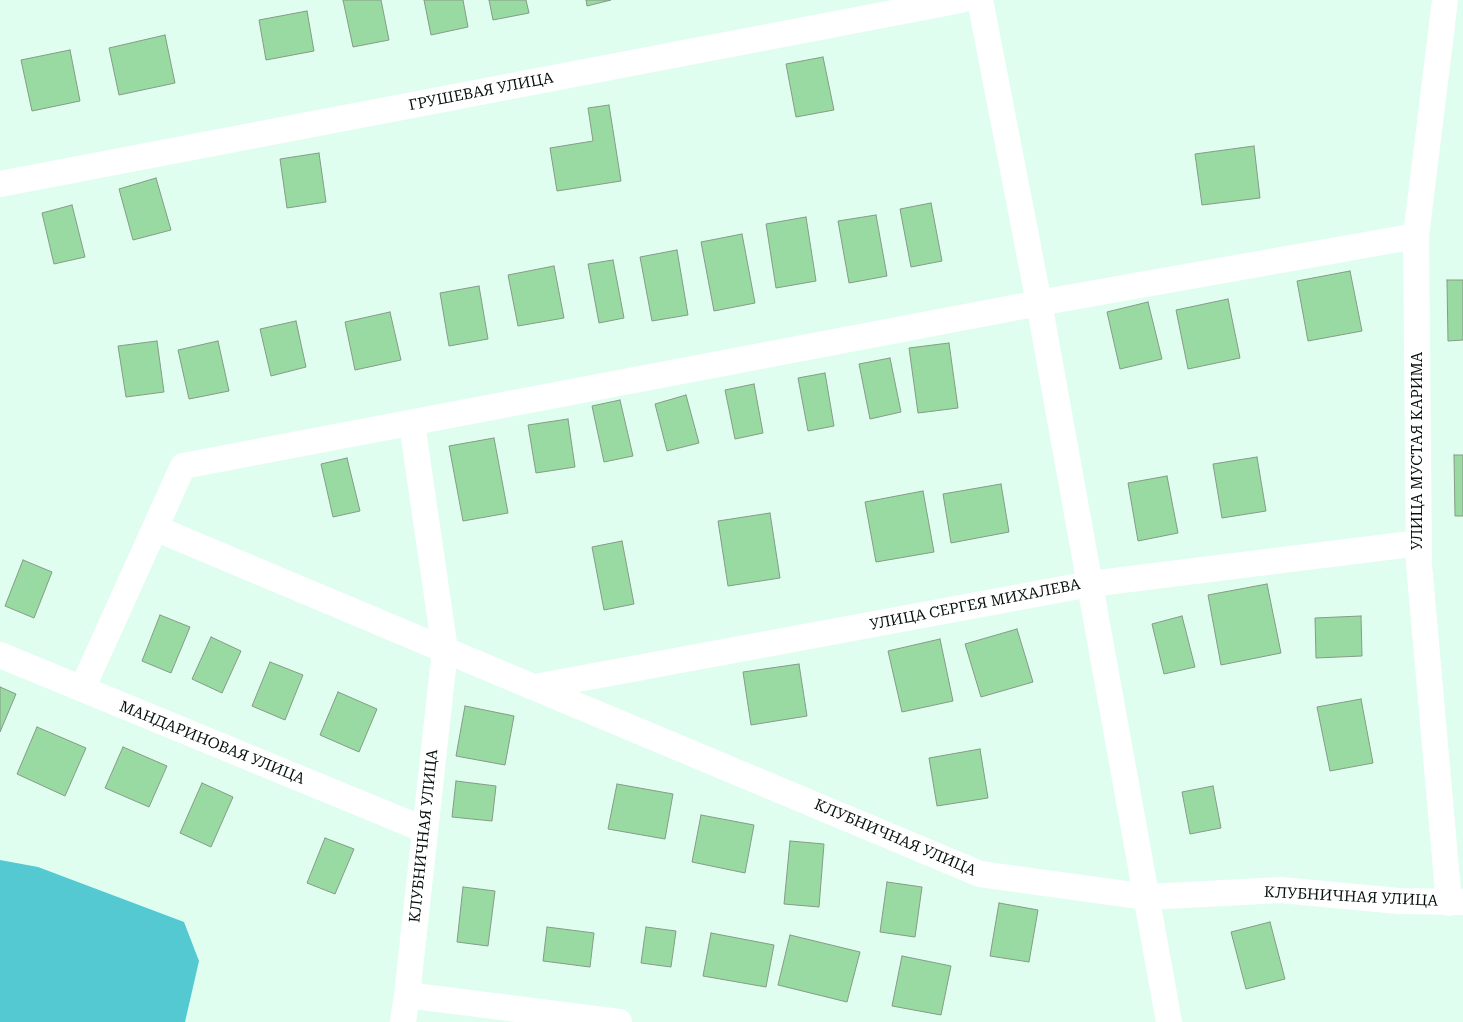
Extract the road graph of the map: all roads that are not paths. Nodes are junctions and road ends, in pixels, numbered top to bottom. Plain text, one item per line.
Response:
1 (961, 0) edge
2 (980, 0) edge
3 (1445, 0) edge
4 (0, 184) edge
5 (1416, 236) junction
6 (1040, 303) junction
7 (412, 424) junction
8 (155, 528) junction
9 (1419, 543) junction
10 (1090, 584) junction
11 (445, 650) junction
12 (0, 655) edge
13 (535, 687) junction
14 (82, 689) junction
15 (425, 830) junction
16 (1147, 896) junction
17 (1456, 902) edge
18 (407, 995) junction
19 (403, 1022) edge
20 (619, 1022) edge
21 (1169, 1022) edge

1 - 4 street, ГРУШЕВАЯ УЛИЦА
2 - 6 street
3 - 5 street, УЛИЦА МУСТАЯ КАРИМА
5 - 6 street
5 - 9 street, УЛИЦА МУСТАЯ КАРИМА
6 - 7 street
6 - 10 street
7 - 8 street
7 - 11 street
8 - 11 street, КЛУБНИЧНАЯ УЛИЦА
8 - 14 street
9 - 10 street, УЛИЦА СЕРГЕЯ МИХАЛЕВА
9 - 17 street, УЛИЦА МУСТАЯ КАРИМА
10 - 13 street, УЛИЦА СЕРГЕЯ МИХАЛЕВА
10 - 16 street
11 - 13 street, КЛУБНИЧНАЯ УЛИЦА
11 - 15 street, КЛУБНИЧНАЯ УЛИЦА
12 - 14 street, МАНДАРИНОВАЯ УЛИЦА
13 - 16 street, КЛУБНИЧНАЯ УЛИЦА
14 - 15 street, МАНДАРИНОВАЯ УЛИЦА
15 - 18 street, КЛУБНИЧНАЯ УЛИЦА
16 - 17 street, КЛУБНИЧНАЯ УЛИЦА
16 - 21 street
18 - 19 street, КЛУБНИЧНАЯ УЛИЦА
18 - 20 street

